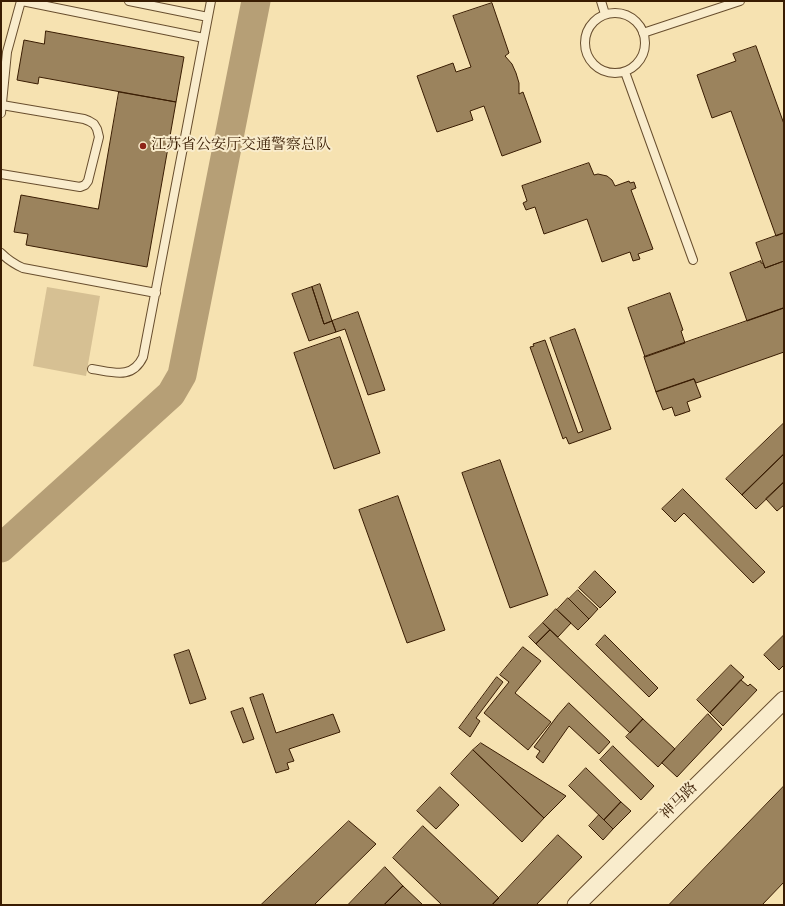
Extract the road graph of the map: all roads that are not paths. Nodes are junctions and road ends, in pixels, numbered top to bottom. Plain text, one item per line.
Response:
1 (22, 1) edge
2 (129, 1) edge
3 (211, 1) edge
4 (601, 1) edge
5 (740, 1) edge
6 (605, 14) junction
7 (208, 17) junction
8 (643, 33) junction
9 (204, 38) junction
10 (624, 72) junction
11 (1, 109) edge
12 (1, 174) edge
13 (1, 253) edge
14 (692, 260) dead end
15 (156, 292) junction
16 (92, 369) dead end
17 (784, 700) edge
18 (576, 905) edge

1 - 9 lane
1 - 11 lane
2 - 7 lane
3 - 7 lane
4 - 6 lane
5 - 8 lane
6 - 8 lane
6 - 10 lane
7 - 9 lane
8 - 10 lane
9 - 15 lane
10 - 14 lane
11 - 12 lane
13 - 15 lane
15 - 16 lane
17 - 18 street, 神马路

